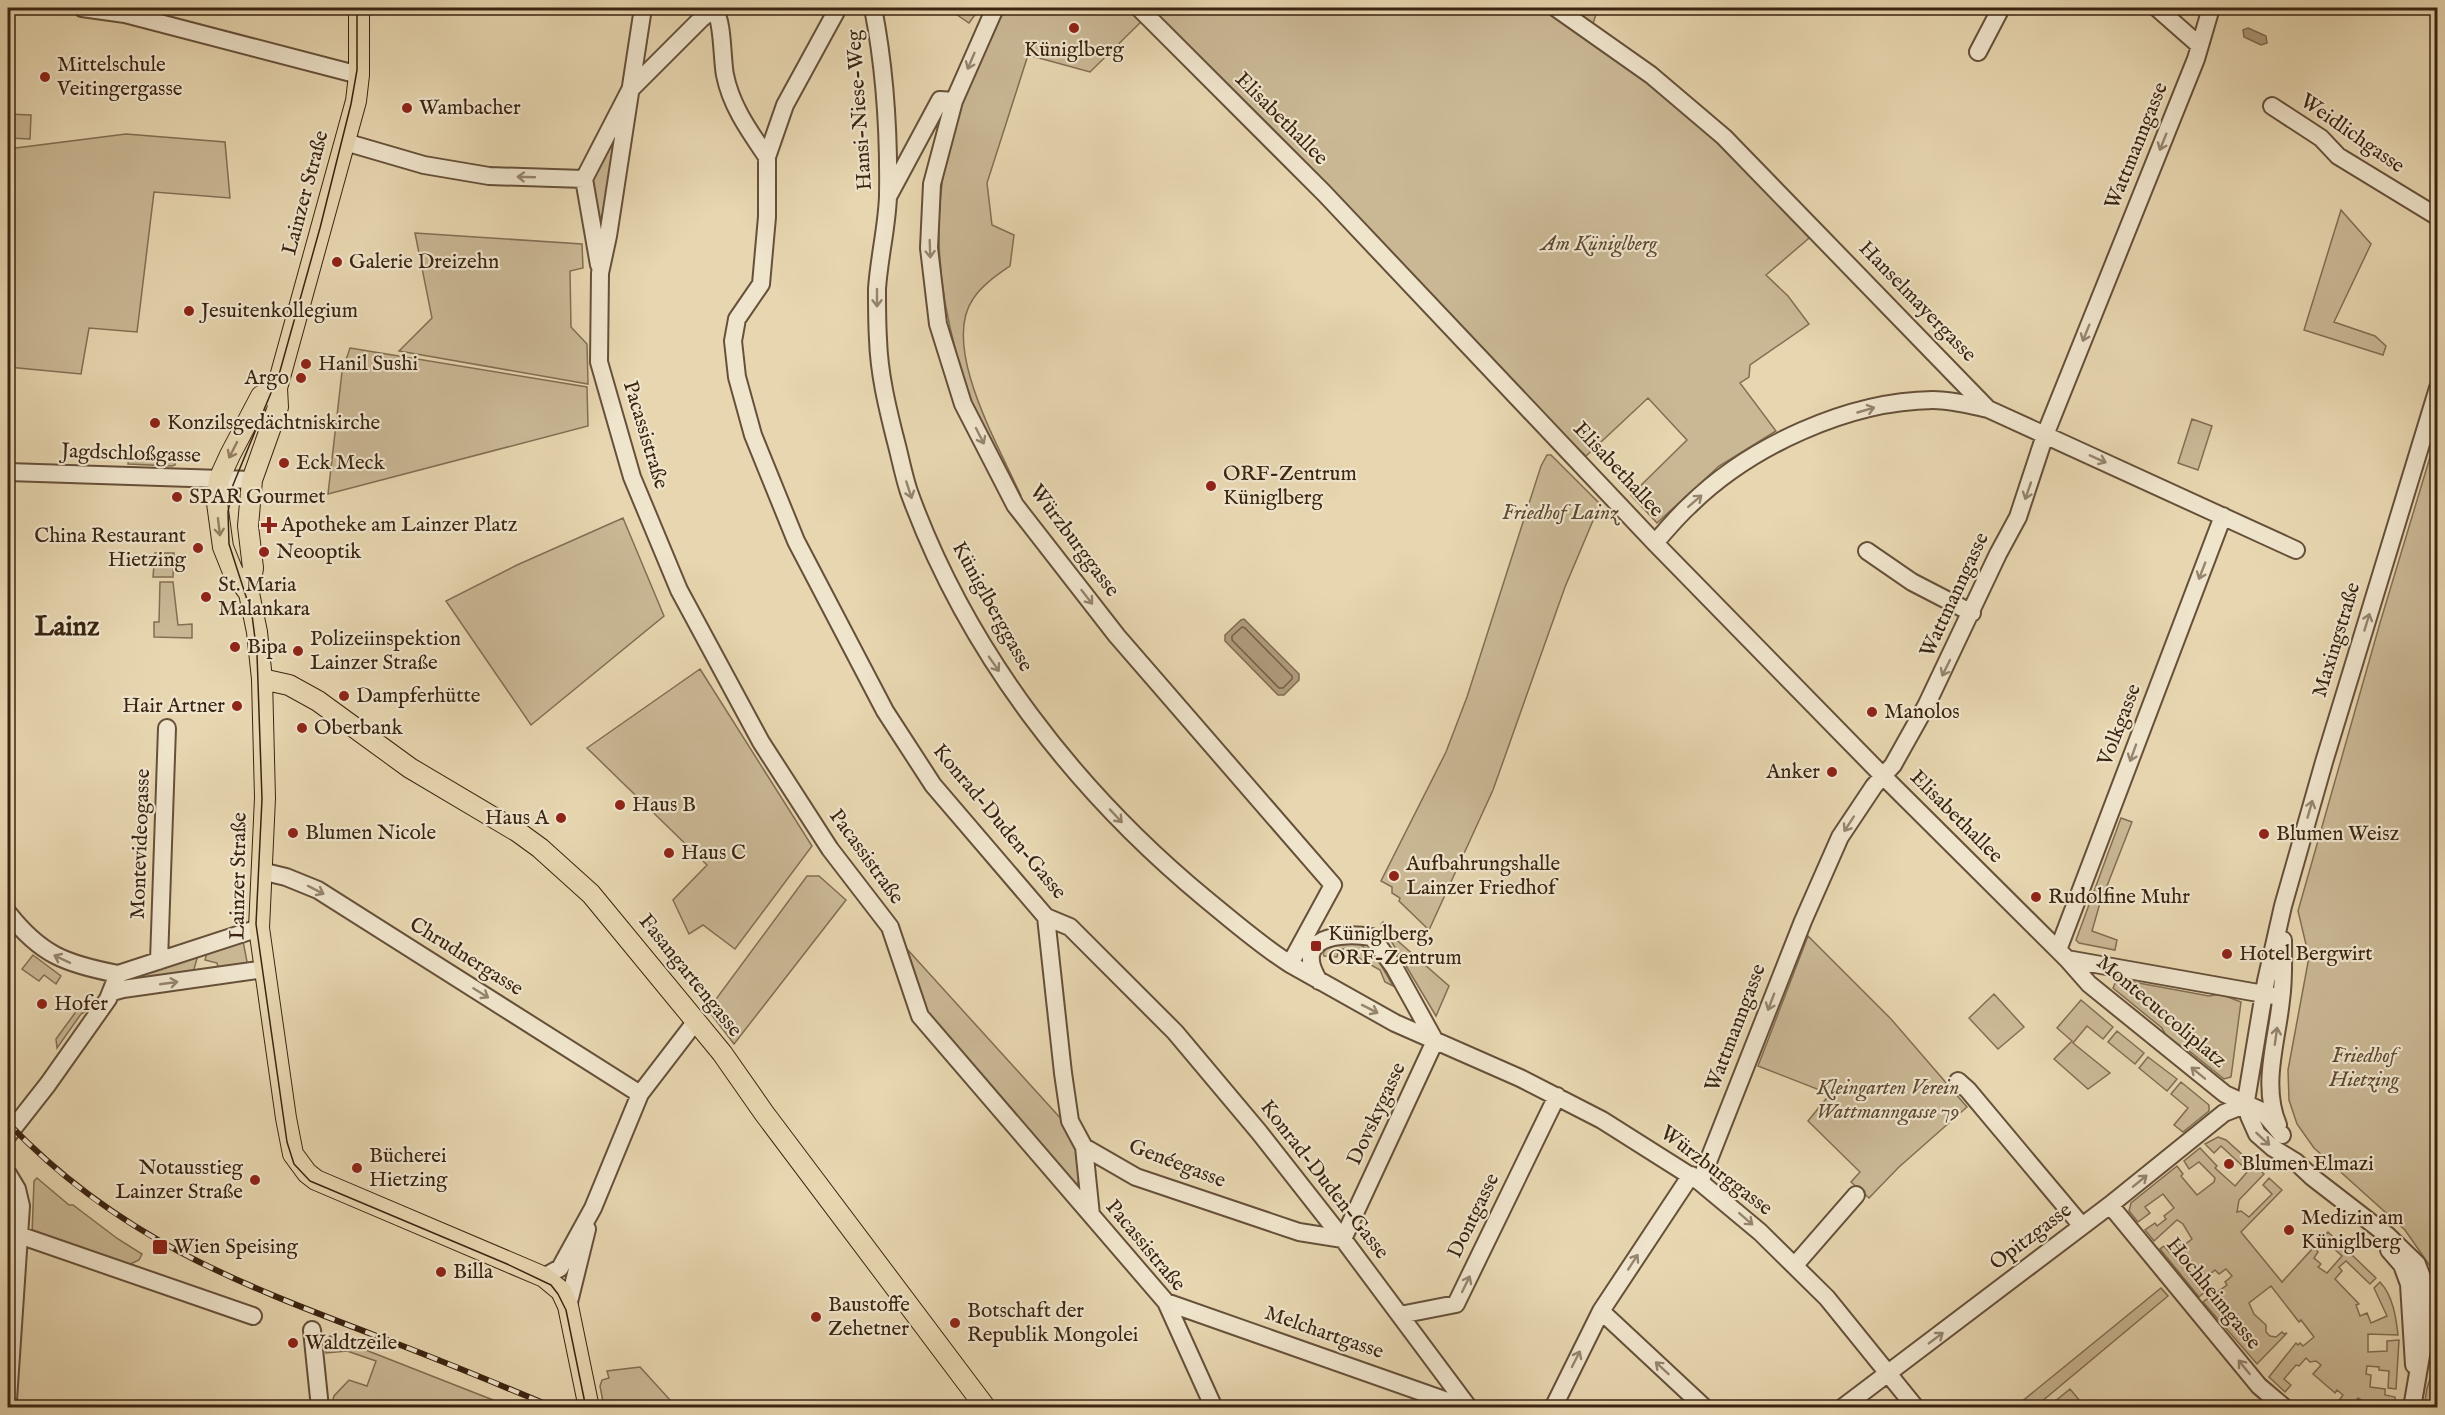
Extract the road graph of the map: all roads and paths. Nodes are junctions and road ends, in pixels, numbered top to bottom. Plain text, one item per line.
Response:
1 (82, 8) edge
2 (359, 8) edge
3 (643, 8) edge
4 (838, 8) edge
5 (873, 8) edge
6 (995, 8) edge
7 (1139, 8) edge
8 (1556, 8) edge
9 (2001, 8) edge
10 (2157, 8) edge
11 (2211, 8) edge
12 (107, 9) edge
13 (2199, 45) junction
14 (1978, 52) dead end
15 (359, 75) junction
16 (630, 90) junction
17 (954, 101) junction
18 (2272, 106) dead end
19 (345, 142) junction
20 (767, 158) junction
21 (584, 179) junction
22 (888, 198) junction
23 (2438, 217) edge
24 (600, 273) junction
25 (277, 388) junction
26 (2438, 388) edge
27 (1988, 409) junction
28 (2045, 435) junction
29 (8, 472) edge
30 (219, 479) junction
31 (252, 480) junction
32 (2223, 516) junction
33 (1655, 543) junction
34 (2296, 550) dead end
35 (1867, 551) dead end
36 (249, 593) junction
37 (1972, 614) junction
38 (262, 679) junction
39 (167, 728) dead end
40 (1883, 776) junction
41 (261, 871) junction
42 (2283, 906) junction
43 (8, 913) edge
44 (1046, 917) junction
45 (259, 928) junction
46 (2063, 955) junction
47 (159, 962) junction
48 (1290, 964) junction
49 (265, 969) junction
50 (125, 971) junction
51 (1319, 981) junction
52 (133, 987) junction
53 (112, 992) junction
54 (2265, 994) junction
55 (2282, 997) junction
56 (696, 1022) junction
57 (1435, 1041) junction
58 (2270, 1075) junction
59 (1958, 1081) dead end
60 (640, 1094) junction
61 (1557, 1096) junction
62 (2247, 1104) junction
63 (8, 1135) edge
64 (2282, 1135) junction
65 (1084, 1147) junction
66 (2296, 1162) junction
67 (8, 1174) edge
68 (1695, 1179) junction
69 (1856, 1195) dead end
70 (2110, 1205) junction
71 (592, 1208) junction
72 (2355, 1211) junction
73 (1091, 1215) junction
74 (2082, 1226) junction
75 (19, 1235) junction
76 (1343, 1239) junction
77 (1795, 1265) junction
78 (544, 1276) junction
79 (1166, 1302) junction
80 (568, 1306) junction
81 (1601, 1311) junction
82 (1400, 1315) junction
83 (253, 1316) dead end
84 (2429, 1316) edge
85 (312, 1330) dead end
86 (1889, 1374) junction
87 (8, 1400) edge
88 (320, 1407) edge
89 (589, 1407) edge
90 (986, 1407) edge
91 (1214, 1407) edge
92 (1468, 1407) edge
93 (1552, 1407) edge
94 (1705, 1407) edge
95 (1842, 1407) edge
96 (1916, 1407) edge
97 (2286, 1407) edge
98 (2412, 1407) edge

1 - 12 street
2 - 15 main road, Lainzer Straße
3 - 16 street, Pacassistraße
4 - 20 street, Hansi-Niese-Weg
5 - 22 street, Hansi-Niese-Weg
6 -> 17 street, Würzburggasse
7 - 33 street, Elisabethallee
8 - 27 street, Hanselmayergasse
9 - 14 street
10 - 13 street
11 - 13 street, Wattmanngasse
12 - 15 street
13 -> 28 street, Wattmanngasse
15 - 19 main road, Lainzer Straße
16 - 20 street
16 - 21 street, Pacassistraße
16 - 24 street, Pacassistraße
17 - 22 street, Hansi-Niese-Weg
17 -> 48 street, Würzburggasse
18 - 23 street, Weidlichgasse
21 -> 19 street
19 - 25 main road, Lainzer Straße
20 - 44 street, Konrad-Duden-Gasse
21 - 24 street, Pacassistraße
22 -> 48 street, Küniglberggasse
24 - 73 street, Pacassistraße
25 -> 30 main road, Lainzer Straße
25 - 31 main road, Lainzer Straße
42 -> 26 street, Maxingstraße
27 - 28 street, Hanselmayergasse
33 -> 27 street
28 -> 32 street, Hanselmayergasse
28 -> 37 street, Wattmanngasse
29 - 30 street, Jagdschloßgasse
30 - 31 street, Jagdschloßgasse
30 -> 36 main road, Lainzer Straße
31 - 36 main road, Lainzer Straße
32 - 34 street, Hanselmayergasse
32 -> 46 street, Volkgasse
33 - 40 street, Elisabethallee
35 - 37 street
36 - 38 main road, Lainzer Straße
37 -> 40 street, Wattmanngasse
38 - 41 main road, Lainzer Straße
38 - 56 main road, Fasangartengasse
39 - 47 street, Montevideogasse
40 - 46 street, Elisabethallee
40 -> 68 street, Wattmanngasse
41 - 45 main road, Lainzer Straße
41 -> 60 street, Chrudnergasse
42 - 54 street, Maxingstraße
42 - 55 street, Maxingstraße
50 -> 43 street
44 - 65 street
44 - 76 street, Konrad-Duden-Gasse
45 - 47 street
45 - 49 main road, Lainzer Straße
46 - 54 street, Montecuccoliplatz
62 -> 46 street, Montecuccoliplatz
47 - 50 street
48 - 51 street
52 -> 49 street
49 - 78 main road, Lainzer Straße
50 - 52 street
50 - 53 street
51 -> 57 street, Würzburggasse
51 - 57 street
52 - 53 street
53 - 63 street
54 - 55 street, Montecuccoliplatz
54 - 62 street, Montecuccoliplatz
58 -> 55 street
56 - 60 street
56 - 90 main road, Fasangartengasse
57 - 61 street, Würzburggasse
57 - 76 street, Dovskygasse
58 - 62 street
58 - 64 street
59 - 74 street
60 - 71 street
61 - 68 street, Würzburggasse
82 -> 61 street, Dontgasse
62 - 64 street, Montecuccoliplatz
62 -> 66 street
70 -> 62 street, Opitzgasse
64 - 66 street
65 - 73 street
65 - 76 street, Genéegasse
66 - 72 street
67 - 75 street
68 -> 77 street, Würzburggasse
81 -> 68 street, Wattmanngasse
69 - 77 street
70 - 74 street, Opitzgasse
97 -> 70 street, Hochheimgasse
71 - 78 street
71 - 80 street
72 - 84 street
72 - 84 street
73 - 79 street, Pacassistraße
86 -> 74 street, Opitzgasse
75 - 83 street
75 - 87 street
76 - 82 street, Konrad-Duden-Gasse
77 - 86 street, Würzburggasse
78 - 80 main road
79 - 91 street, Pacassistraße
79 - 92 street, Melchartgasse
80 - 89 main road
93 -> 81 street, Wattmanngasse
94 -> 81 street
82 - 92 street, Konrad-Duden-Gasse
84 - 98 street
85 - 88 street
86 - 95 street, Opitzgasse
86 - 96 street, Würzburggasse

